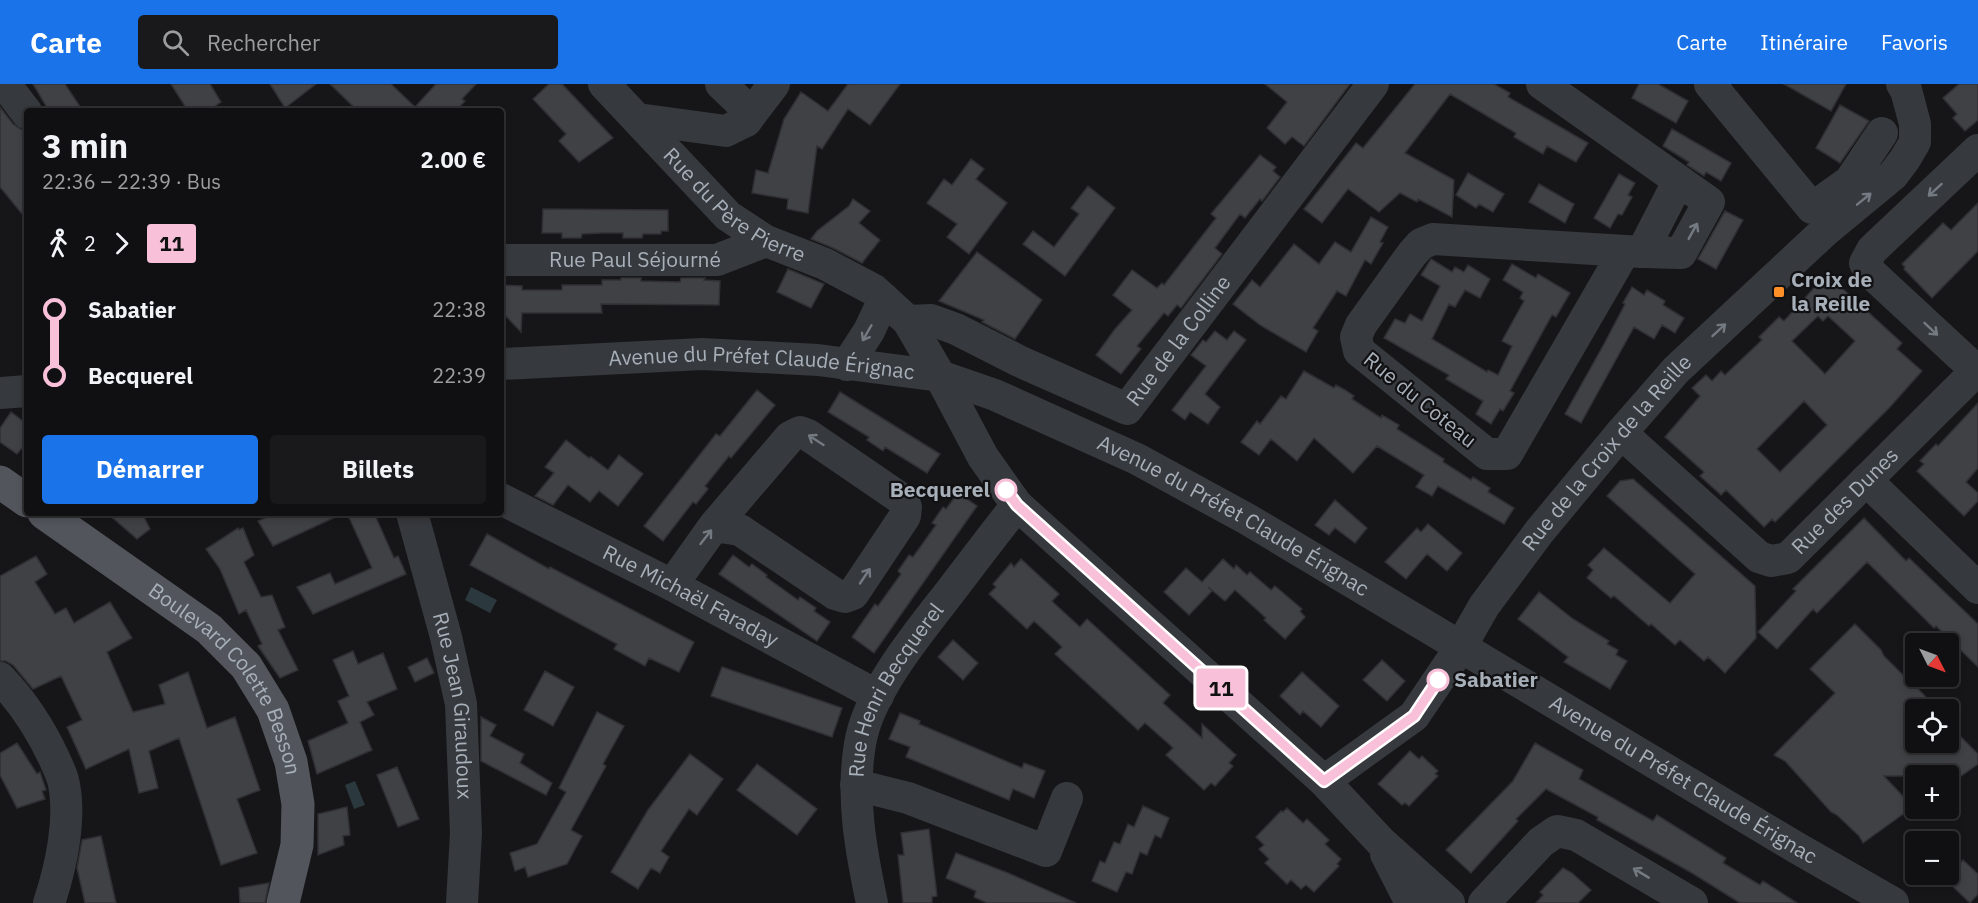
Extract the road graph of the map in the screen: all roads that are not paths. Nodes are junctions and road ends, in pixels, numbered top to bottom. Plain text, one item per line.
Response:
1 (5, 84) edge
2 (604, 84) edge
3 (721, 84) edge
4 (774, 84) edge
5 (1373, 84) edge
6 (1542, 84) edge
7 (1710, 84) edge
8 (1902, 84) edge
9 (24, 109) edge
10 (638, 119) junction
11 (746, 121) junction
12 (1882, 133) dead end
13 (1978, 150) edge
14 (766, 241) junction
15 (1633, 252) junction
16 (504, 260) edge
17 (884, 299) junction
18 (908, 321) junction
19 (504, 364) edge
20 (847, 365) junction
21 (1977, 371) edge
22 (940, 376) junction
23 (24, 392) edge
24 (0, 393) edge
25 (1621, 433) junction
26 (1866, 480) junction
27 (0, 482) edge
28 (24, 499) edge
29 (504, 501) edge
30 (1017, 505) junction
31 (48, 516) edge
32 (413, 516) edge
33 (714, 526) junction
34 (672, 585) junction
35 (1978, 588) edge
36 (1460, 648) junction
37 (0, 678) edge
38 (878, 696) junction
39 (12, 710) edge
40 (1324, 781) junction
41 (856, 785) junction
42 (1067, 798) dead end
43 (1382, 842) junction
44 (50, 903) edge
45 (283, 903) edge
46 (462, 903) edge
47 (872, 903) edge
48 (1411, 903) edge
49 (1449, 903) edge
50 (1484, 903) edge
51 (1692, 903) edge
52 (1893, 903) edge

1 - 9 street
2 - 10 street, Rue du Père Pierre
3 - 11 street
4 - 11 street
5 - 18 street, Rue de la Colline
6 - 15 street
7 - 12 street
25 -> 8 street, Rue de la Croix de la Reille
10 - 11 street
10 - 14 street, Rue du Père Pierre
13 -> 21 street
14 - 16 street, Rue Paul Séjourné
14 - 17 street, Rue du Père Pierre
15 - 15 street, Rue du Coteau
17 - 18 street, Rue du Père Pierre
17 -> 20 street
18 - 22 street, Rue du Père Pierre
19 - 20 street, Avenue du Préfet Claude Érignac
20 - 22 street, Avenue du Préfet Claude Érignac
21 - 26 street, Rue des Dunes
22 - 30 street, Rue du Père Pierre
22 - 36 street, Avenue du Préfet Claude Érignac
23 - 24 street
25 - 26 street, Rue des Dunes
25 - 36 street, Rue de la Croix de la Reille
26 - 35 street
27 - 28 main road
29 - 34 street, Rue Michaël Faraday
30 - 38 street, Rue Henri Becquerel
30 - 40 street, Rue du Père Pierre
31 - 45 main road, Boulevard Colette Besson
32 - 46 street, Rue Jean Giraudoux
33 -> 33 street
34 -> 33 street
34 - 38 street, Rue Michaël Faraday
36 - 40 street, Rue de la Croix de la Reille
36 - 52 street, Avenue du Préfet Claude Érignac
37 - 39 street
38 - 41 street, Rue Henri Becquerel
39 - 44 street
40 - 43 street, Rue du Père Pierre
41 - 42 street
41 - 47 street, Rue Henri Becquerel
43 - 48 street
43 - 49 street, Rue du Père Pierre
51 -> 50 street

